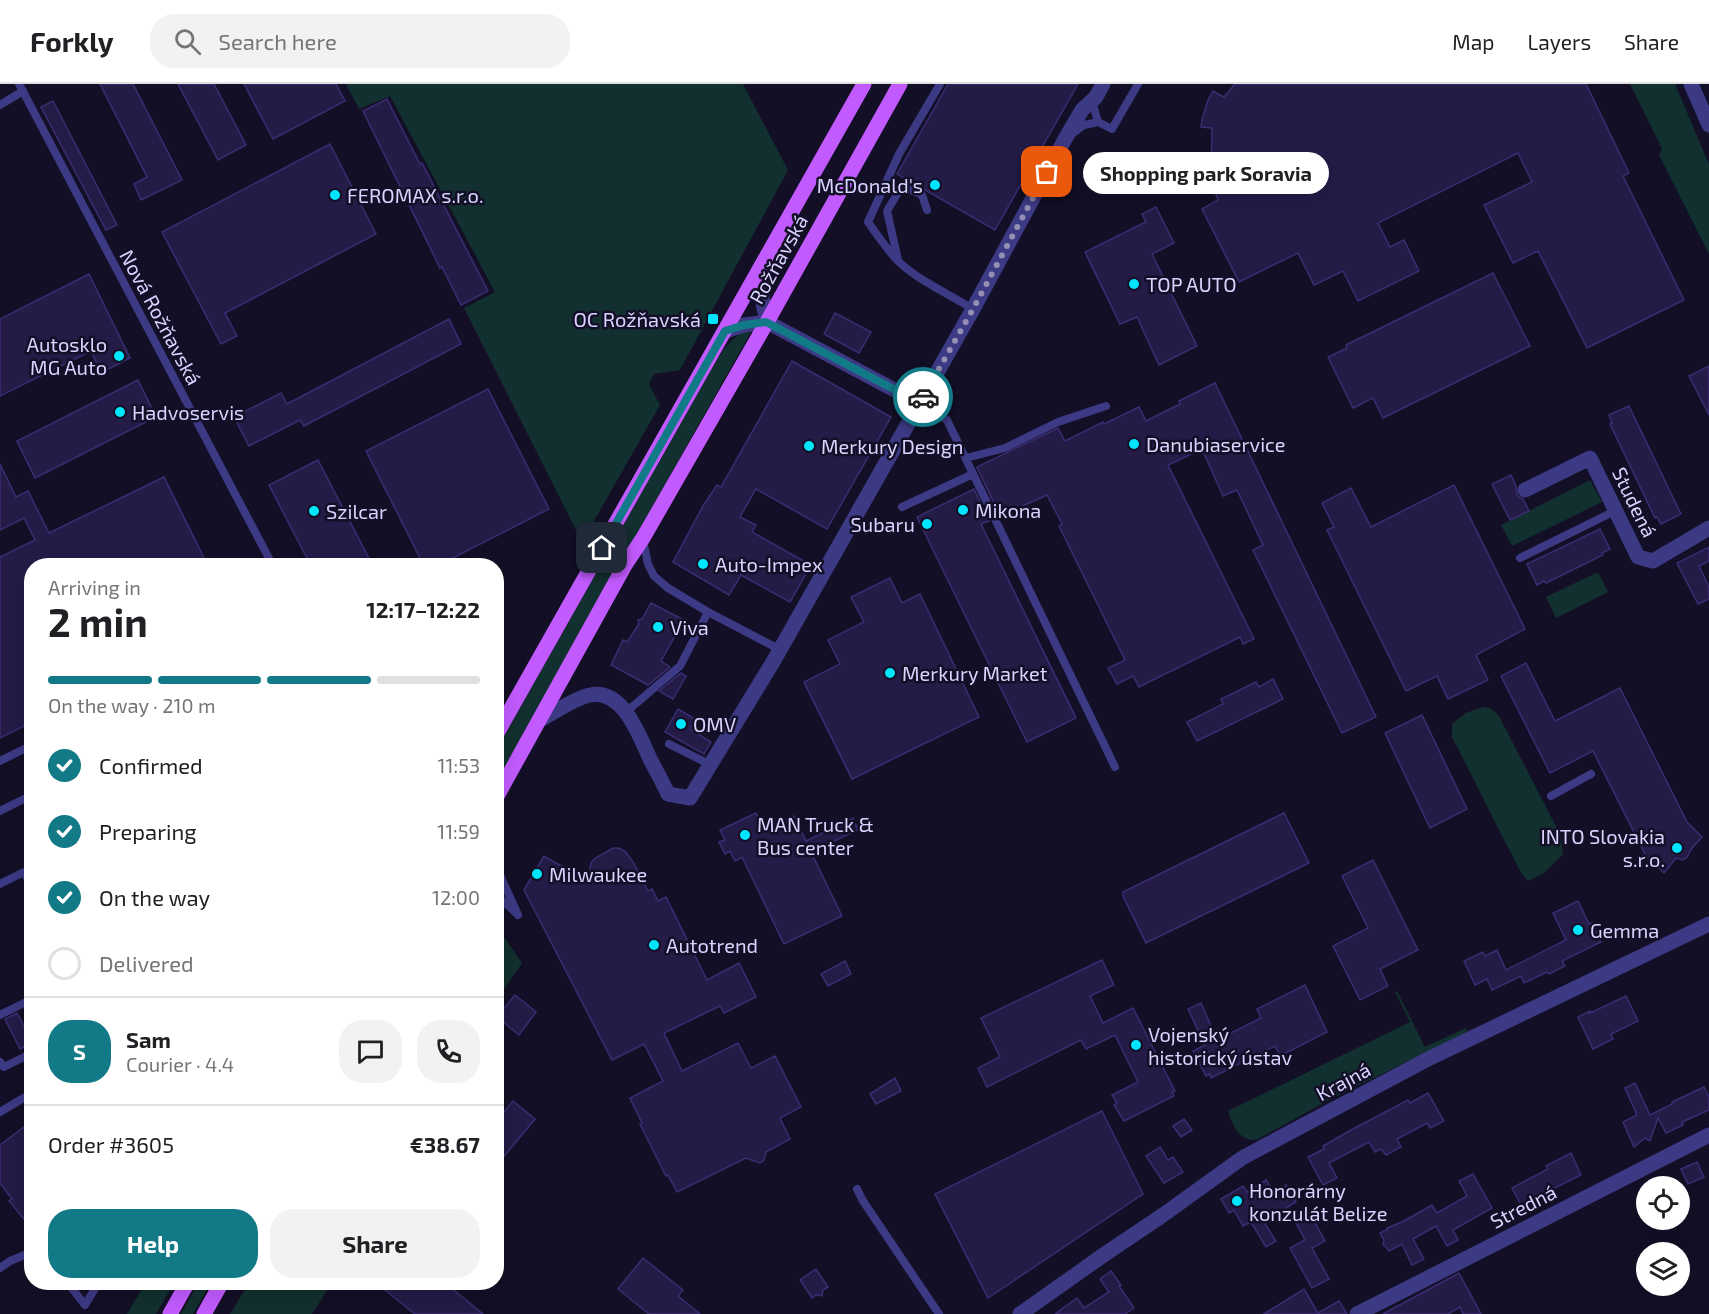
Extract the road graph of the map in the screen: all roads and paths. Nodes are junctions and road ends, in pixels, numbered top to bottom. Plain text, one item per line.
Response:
1 (864, 84) edge
2 (900, 84) edge
3 (940, 84) edge
4 (1103, 84) edge
5 (1137, 84) edge
6 (1691, 84) edge
7 (21, 87) edge
8 (1092, 101) junction
9 (0, 105) edge
10 (1708, 120) edge
11 (1098, 122) junction
12 (1065, 139) junction
13 (927, 210) dead end
14 (899, 262) junction
15 (761, 267) junction
16 (973, 309) junction
17 (766, 322) junction
18 (725, 331) junction
19 (920, 403) junction
20 (1106, 406) dead end
21 (966, 458) junction
22 (973, 474) junction
23 (1525, 490) dead end
24 (902, 507) dead end
25 (1615, 511) junction
26 (1709, 528) edge
27 (643, 538) junction
28 (269, 558) edge
29 (1520, 558) dead end
30 (708, 612) junction
31 (779, 649) junction
32 (626, 712) junction
33 (540, 720) junction
34 (504, 721) edge
35 (669, 744) dead end
36 (24, 749) edge
37 (0, 761) edge
38 (712, 765) junction
39 (1115, 767) dead end
40 (1591, 774) dead end
41 (504, 784) edge
42 (1551, 796) dead end
43 (24, 799) edge
44 (0, 811) edge
45 (24, 872) edge
46 (504, 883) edge
47 (0, 884) edge
48 (504, 901) edge
49 (1709, 924) edge
50 (24, 1003) edge
51 (0, 1015) edge
52 (24, 1057) edge
53 (0, 1062) edge
54 (24, 1098) edge
55 (0, 1112) edge
56 (1709, 1135) edge
57 (857, 1189) dead end
58 (24, 1255) edge
59 (0, 1269) edge
60 (73, 1290) edge
61 (94, 1290) edge
62 (184, 1290) edge
63 (218, 1290) edge
64 (170, 1314) edge
65 (204, 1314) edge
66 (939, 1314) edge
67 (1020, 1314) edge
68 (1356, 1314) edge

1 - 15 main road, Rožňavská
2 - 17 main road, Rožňavská
3 - 14 lane
4 - 8 street
5 - 11 lane
6 - 10 street
7 - 9 lane
7 - 28 lane, Nová Rožňavská
8 - 11 lane
8 - 12 street
11 - 12 lane
12 - 16 street
13 - 14 lane
14 - 16 lane
15 - 17 street
15 - 18 main road, Rožňavská
16 - 19 street
17 - 18 street
17 - 19 street
17 - 27 main road, Rožňavská
18 - 34 main road, Rožňavská
19 - 21 lane
19 - 31 street
20 - 21 lane
21 - 22 lane
22 - 24 lane
22 - 39 lane
23 - 25 street, Studená
25 - 26 street, Studená
25 - 29 lane
27 - 30 lane
27 - 33 main road, Rožňavská
30 - 31 lane
30 - 32 lane
31 - 38 street
32 - 33 street
32 - 38 street
33 - 41 main road, Rožňavská
35 - 38 lane
36 - 37 lane
40 - 42 lane
43 - 44 lane
45 - 47 lane
46 - 48 lane
49 - 67 street, Krajná
50 - 51 lane
52 - 53 lane
54 - 55 lane
56 - 68 street, Stredná
57 - 66 lane
58 - 59 lane
60 - 61 lane
62 - 64 main road
63 - 65 main road

